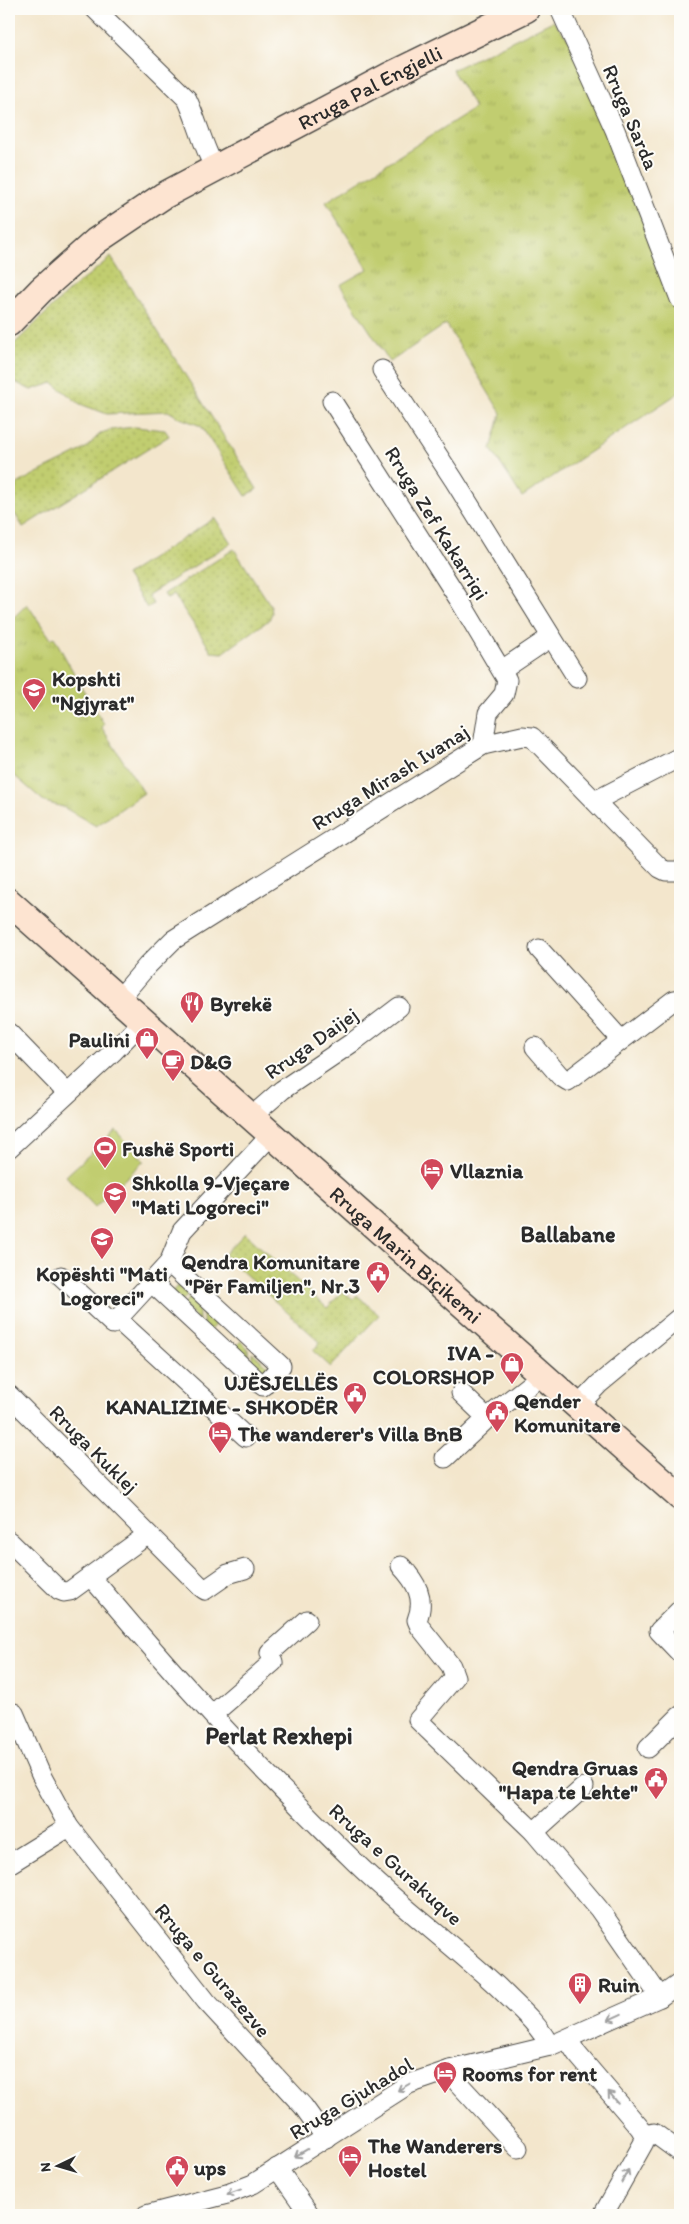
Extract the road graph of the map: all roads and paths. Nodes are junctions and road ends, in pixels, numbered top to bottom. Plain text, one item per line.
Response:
1 (95, 9) edge
2 (526, 9) edge
3 (560, 9) edge
4 (216, 170) junction
5 (680, 299) edge
6 (9, 323) edge
7 (382, 370) dead end
8 (332, 401) dead end
9 (551, 637) junction
10 (502, 670) junction
11 (577, 678) dead end
12 (483, 744) junction
13 (680, 757) edge
14 (595, 801) junction
15 (680, 871) edge
16 (9, 902) edge
17 (539, 949) dead end
18 (119, 999) junction
19 (680, 999) edge
20 (399, 1007) dead end
21 (143, 1021) junction
22 (9, 1033) edge
23 (621, 1040) junction
24 (535, 1047) dead end
25 (67, 1093) junction
26 (251, 1117) junction
27 (271, 1135) junction
28 (10, 1144) edge
29 (169, 1263) junction
30 (61, 1276) dead end
31 (151, 1282) junction
32 (680, 1317) edge
33 (117, 1319) junction
34 (542, 1375) junction
35 (461, 1393) dead end
36 (9, 1395) edge
37 (577, 1406) junction
38 (487, 1418) junction
39 (246, 1437) dead end
40 (445, 1458) dead end
41 (680, 1498) edge
42 (147, 1535) junction
43 (9, 1541) edge
44 (401, 1566) dead end
45 (246, 1569) dead end
46 (91, 1577) junction
47 (680, 1610) edge
48 (307, 1620) dead end
49 (680, 1653) edge
50 (14, 1713) dead end
51 (213, 1714) junction
52 (680, 1716) edge
53 (648, 1748) dead end
54 (584, 1786) dead end
55 (69, 1827) junction
56 (534, 1832) junction
57 (9, 1864) edge
58 (680, 1983) edge
59 (660, 1997) junction
60 (568, 2040) junction
61 (550, 2046) junction
62 (450, 2070) junction
63 (644, 2135) junction
64 (326, 2138) junction
65 (518, 2148) dead end
66 (680, 2152) edge
67 (277, 2168) junction
68 (146, 2215) edge
69 (310, 2215) edge
70 (603, 2215) edge

1 - 4 street
2 - 4 main road, Rruga Pal Engjelli
3 - 5 street, Rruga Sarda
4 - 6 main road, Rruga Pal Engjelli
7 - 9 street, Rruga Zef Kakarriqi
8 - 10 street, Rruga Zef Kakarriqi
9 - 10 street
9 - 11 street, Rruga Zef Kakarriqi
10 - 12 street, Rruga Zef Kakarriqi
12 - 14 street, Rruga Mirash Ivanaj
12 - 18 street, Rruga Mirash Ivanaj
13 - 14 street
14 - 15 street, Rruga Mirash Ivanaj
16 - 18 main road, Rruga Marin Biçikemi
17 - 23 street
18 - 21 main road, Rruga Marin Biçikemi
19 - 23 street
20 - 26 street, Rruga Daijej
21 - 25 street
21 - 26 main road, Rruga Marin Biçikemi
22 - 25 street
23 - 24 street
25 - 28 street
26 - 27 main road, Rruga Marin Biçikemi
27 - 29 street
27 - 34 main road, Rruga Marin Biçikemi
29 - 31 street
29 - 31 street
30 - 33 street
31 - 33 street
32 - 37 street
33 - 39 street
34 - 37 main road, Rruga Marin Biçikemi
34 - 38 street
35 - 38 street
36 - 42 street, Rruga Kuklej
37 - 41 main road, Rruga Marin Biçikemi
38 - 40 street
42 - 45 street, Rruga Kuklej
42 - 46 street
43 - 46 street
44 - 56 street
46 - 51 street, Rruga e Gurakuqve
47 - 49 street
48 - 51 street
50 - 55 street, Rruga e Gurazezve
51 - 61 street, Rruga e Gurakuqve
52 - 53 street
54 - 56 street
55 - 57 street
55 - 64 street, Rruga e Gurazezve
56 - 59 street
58 - 59 street, Rruga Gjuhadol
59 -> 60 street, Rruga Gjuhadol
60 - 61 street, Rruga Gjuhadol
63 -> 60 street
61 - 62 street, Rruga Gjuhadol
62 -> 64 street, Rruga Gjuhadol
62 - 65 street
63 - 66 street
70 -> 63 street
64 -> 67 street, Rruga Gjuhadol
67 -> 68 street, Rruga Gjuhadol
67 - 69 street, Rruga Gjuhadol

